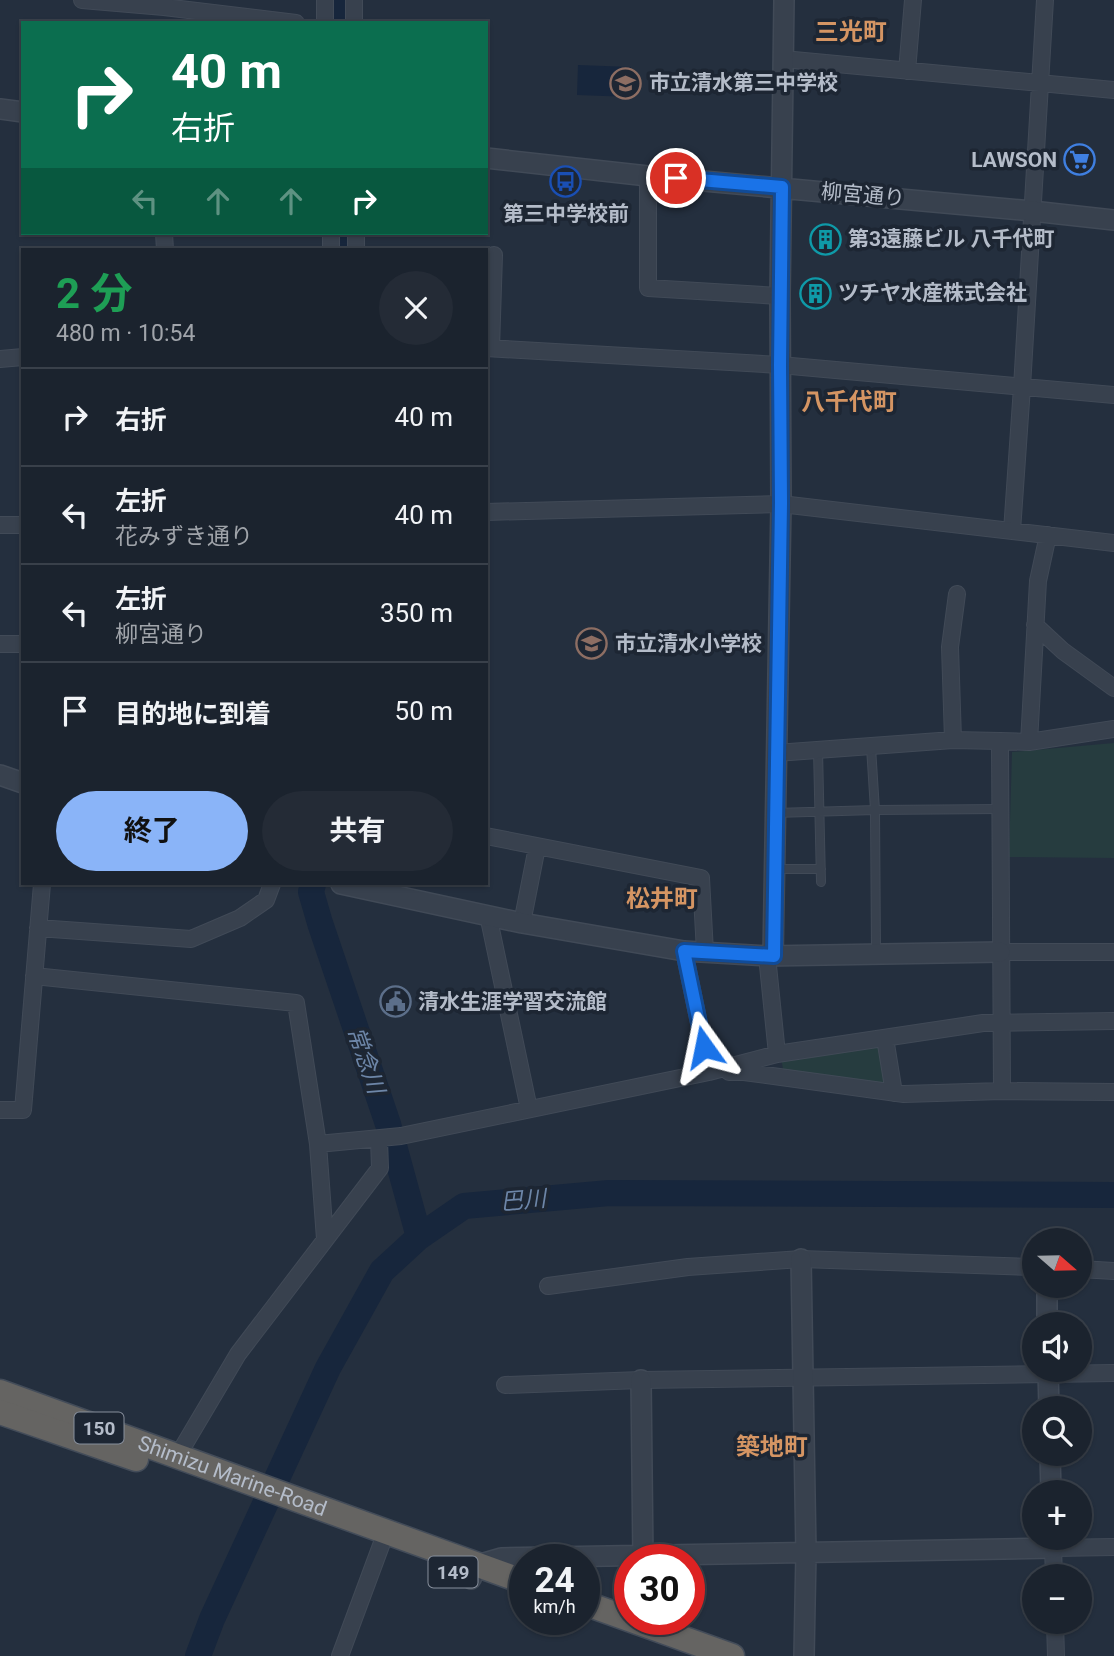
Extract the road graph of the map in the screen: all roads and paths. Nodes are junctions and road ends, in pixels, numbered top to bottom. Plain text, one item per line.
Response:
1 (82, 0) edge
2 (325, 0) edge
3 (354, 0) edge
4 (784, 0) edge
5 (913, 0) edge
6 (1045, 0) edge
7 (164, 10) edge
8 (276, 21) edge
9 (325, 21) edge
10 (354, 21) edge
11 (783, 60) junction
12 (906, 71) junction
13 (1040, 83) junction
14 (1114, 90) edge
15 (0, 109) edge
16 (21, 112) edge
17 (488, 158) edge
18 (648, 176) junction
19 (782, 187) junction
20 (1032, 211) junction
21 (1114, 220) edge
22 (494, 255) dead end
23 (780, 296) junction
24 (489, 348) edge
25 (21, 357) edge
26 (0, 359) edge
27 (780, 365) junction
28 (1022, 387) junction
29 (1114, 395) edge
30 (781, 503) junction
31 (488, 512) edge
32 (0, 525) edge
33 (21, 525) edge
34 (1012, 531) junction
35 (1048, 535) junction
36 (1114, 543) edge
37 (957, 594) dead end
38 (1035, 625) junction
39 (21, 644) edge
40 (0, 645) edge
41 (1114, 688) edge
42 (1114, 729) edge
43 (953, 740) junction
44 (1000, 741) junction
45 (1028, 742) junction
46 (871, 747) junction
47 (818, 750) junction
48 (776, 753) junction
49 (0, 775) edge
50 (21, 782) edge
51 (1000, 809) junction
52 (875, 810) junction
53 (819, 811) junction
54 (775, 813) junction
55 (488, 836) edge
56 (537, 847) junction
57 (775, 869) junction
58 (821, 869) junction
59 (821, 882) dead end
60 (42, 885) edge
61 (272, 885) edge
62 (346, 885) edge
63 (488, 915) junction
64 (522, 923) junction
65 (38, 928) junction
66 (684, 951) junction
67 (705, 952) junction
68 (1000, 952) junction
69 (1114, 952) edge
70 (876, 953) junction
71 (770, 956) junction
72 (34, 976) junction
73 (1114, 1021) edge
74 (1002, 1023) junction
75 (885, 1038) junction
76 (777, 1054) junction
77 (709, 1072) junction
78 (1002, 1091) junction
79 (1114, 1092) edge
80 (894, 1093) junction
81 (529, 1109) junction
82 (0, 1110) edge
83 (379, 1139) junction
84 (318, 1144) junction
85 (325, 1239) junction
86 (801, 1259) junction
87 (1022, 1267) edge
88 (1092, 1270) edge
89 (1114, 1271) edge
90 (548, 1286) dead end
91 (1022, 1373) edge
92 (1092, 1373) edge
93 (1114, 1373) edge
94 (802, 1379) junction
95 (641, 1380) junction
96 (505, 1385) dead end
97 (0, 1392) edge
98 (0, 1412) edge
99 (189, 1467) junction
100 (376, 1537) junction
101 (643, 1544) edge
102 (1022, 1544) edge
103 (1092, 1546) edge
104 (1114, 1547) edge
105 (806, 1553) junction
106 (705, 1556) edge
107 (614, 1558) edge
108 (474, 1572) junction
109 (509, 1579) edge
110 (509, 1591) edge
111 (1055, 1634) edge
112 (651, 1635) edge
113 (664, 1635) edge
114 (340, 1656) edge
115 (682, 1656) edge
116 (732, 1656) edge
117 (804, 1656) edge
118 (1056, 1656) edge

1 - 7 street
2 - 9 street
3 - 10 street
4 - 11 street
5 - 12 street
6 - 13 street
7 - 8 street
11 - 12 street
11 - 19 street
12 - 13 street
13 - 14 street
13 - 20 street
15 - 16 street
17 - 18 street, 柳宮通り
18 - 19 street, 柳宮通り
18 - 23 street
19 - 20 street, 柳宮通り
19 - 23 street
20 - 21 street, 柳宮通り
20 - 28 street
22 - 24 street
23 - 27 street
24 - 27 street
25 - 26 street
27 - 28 street
27 - 30 street
28 - 29 street
28 - 34 street
30 - 31 street
30 - 34 street
30 - 48 street
32 - 33 street
34 - 35 street
35 - 36 street
35 - 38 street
37 - 43 street
38 - 41 street
38 - 45 street
39 - 40 street
42 - 45 street
43 - 44 street
43 - 46 street
44 - 45 street
44 - 51 street
46 - 47 street
46 - 52 lane
47 - 48 street
47 - 53 lane
48 - 54 street
49 - 50 street
51 - 52 lane
51 - 68 street
52 - 53 lane
52 - 70 lane
53 - 54 lane
53 - 58 lane
54 - 57 street
55 - 56 street
56 - 64 street
56 - 67 street
57 - 58 lane
57 - 71 street
58 - 59 lane
60 - 65 street
61 - 65 street
62 - 63 street
63 - 64 street
63 - 81 street
64 - 66 street
65 - 72 street
66 - 67 street
66 - 77 street
67 - 71 street
68 - 69 street
68 - 70 street
68 - 74 street
70 - 71 street
71 - 76 street
72 - 82 street
72 - 84 street
73 - 74 street
74 - 75 street
74 - 78 street
75 - 76 street
75 - 80 street
76 - 77 street
77 - 80 street
77 - 81 street
78 - 79 street
78 - 80 street
81 - 83 street
83 - 84 street
83 - 85 street
84 - 85 street
85 - 99 street
86 - 87 street
86 - 90 street
86 - 94 street
88 - 89 street
91 - 94 street
92 - 93 street
94 - 95 street
94 - 105 street
95 - 96 street
95 - 101 street
97 - 99 highway, Shimizu Marine-Road / 150
98 - 99 highway, Shimizu Marine-Road / 150
99 - 100 highway, Shimizu Marine-Road / 150
100 - 108 highway, 149
100 - 114 street
102 - 105 street
103 - 104 street
105 - 106 street
105 - 117 street
107 - 108 street
108 - 109 highway, 149
108 - 110 highway, 149
111 - 118 street
112 - 115 highway
113 - 116 highway

